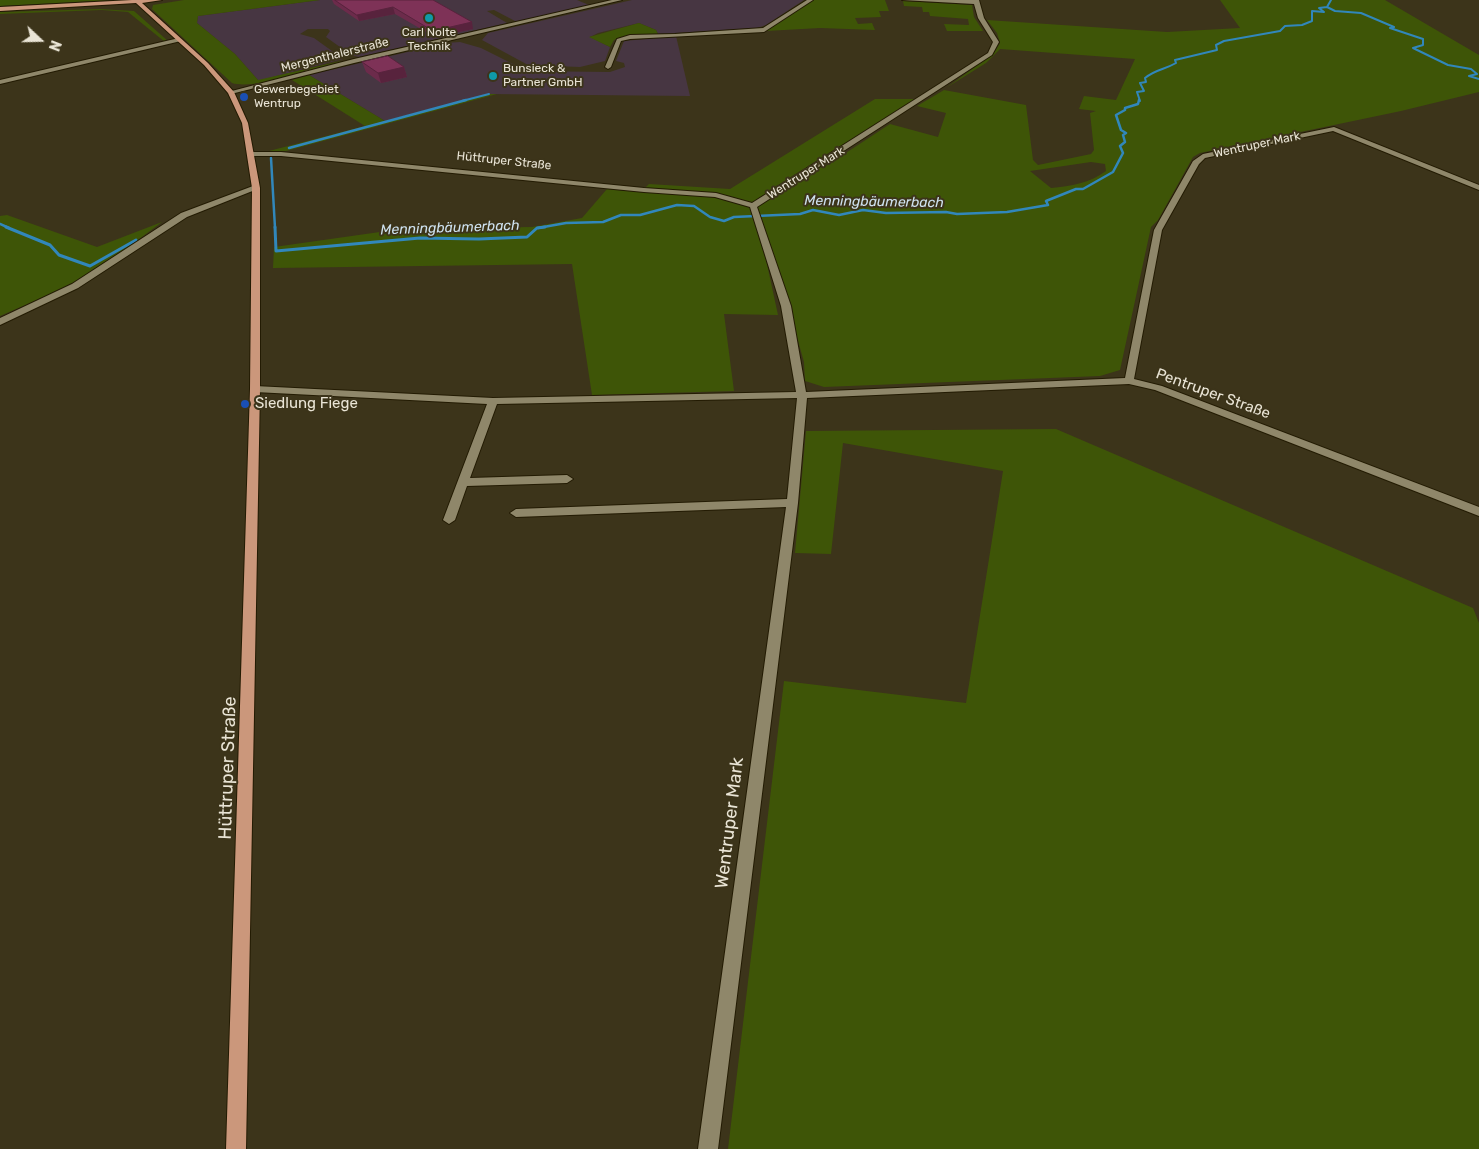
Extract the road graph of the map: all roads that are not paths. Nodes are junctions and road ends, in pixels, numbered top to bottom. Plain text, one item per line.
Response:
1 (120, 0) edge
2 (159, 0) edge
3 (164, 0) edge
4 (619, 0) edge
5 (810, 0) edge
6 (905, 0) edge
7 (137, 1) edge
8 (976, 2) edge
9 (102, 4) junction
10 (0, 8) edge
11 (144, 9) junction
12 (179, 40) junction
13 (608, 67) dead end
14 (0, 82) edge
15 (231, 92) junction
16 (251, 154) junction
17 (256, 188) junction
18 (1479, 188) edge
19 (755, 212) junction
20 (0, 322) edge
21 (1128, 381) junction
22 (255, 388) junction
23 (802, 395) junction
24 (494, 402) junction
25 (567, 479) dead end
26 (464, 482) junction
27 (792, 503) junction
28 (1479, 512) edge
29 (516, 513) dead end
30 (449, 520) dead end
31 (236, 1149) edge
32 (708, 1149) edge

1 - 9 main road
2 - 7 main road
3 - 11 main road
4 - 15 street, Mergenthalerstraße
5 - 13 street
6 - 8 street, Wentruper Mark
7 - 9 main road
7 - 11 main road, Hüttruper Straße
8 - 19 street, Wentruper Mark
9 - 10 main road
9 - 11 main road
11 - 12 main road, Hüttruper Straße
12 - 14 street
12 - 15 main road, Hüttruper Straße
15 - 16 main road, Hüttruper Straße
16 - 17 main road, Hüttruper Straße
16 - 19 street, Hüttruper Straße
17 - 20 street
17 - 22 main road, Hüttruper Straße
18 - 21 street, Wentruper Mark
19 - 23 street, Wentruper Mark
21 - 23 street, Pentruper Straße
21 - 28 street, Pentruper Straße
22 - 24 street
22 - 31 main road, Hüttruper Straße
23 - 24 street
23 - 27 street, Wentruper Mark
24 - 26 street
25 - 26 street
26 - 30 street
27 - 29 street
27 - 32 street, Wentruper Mark

